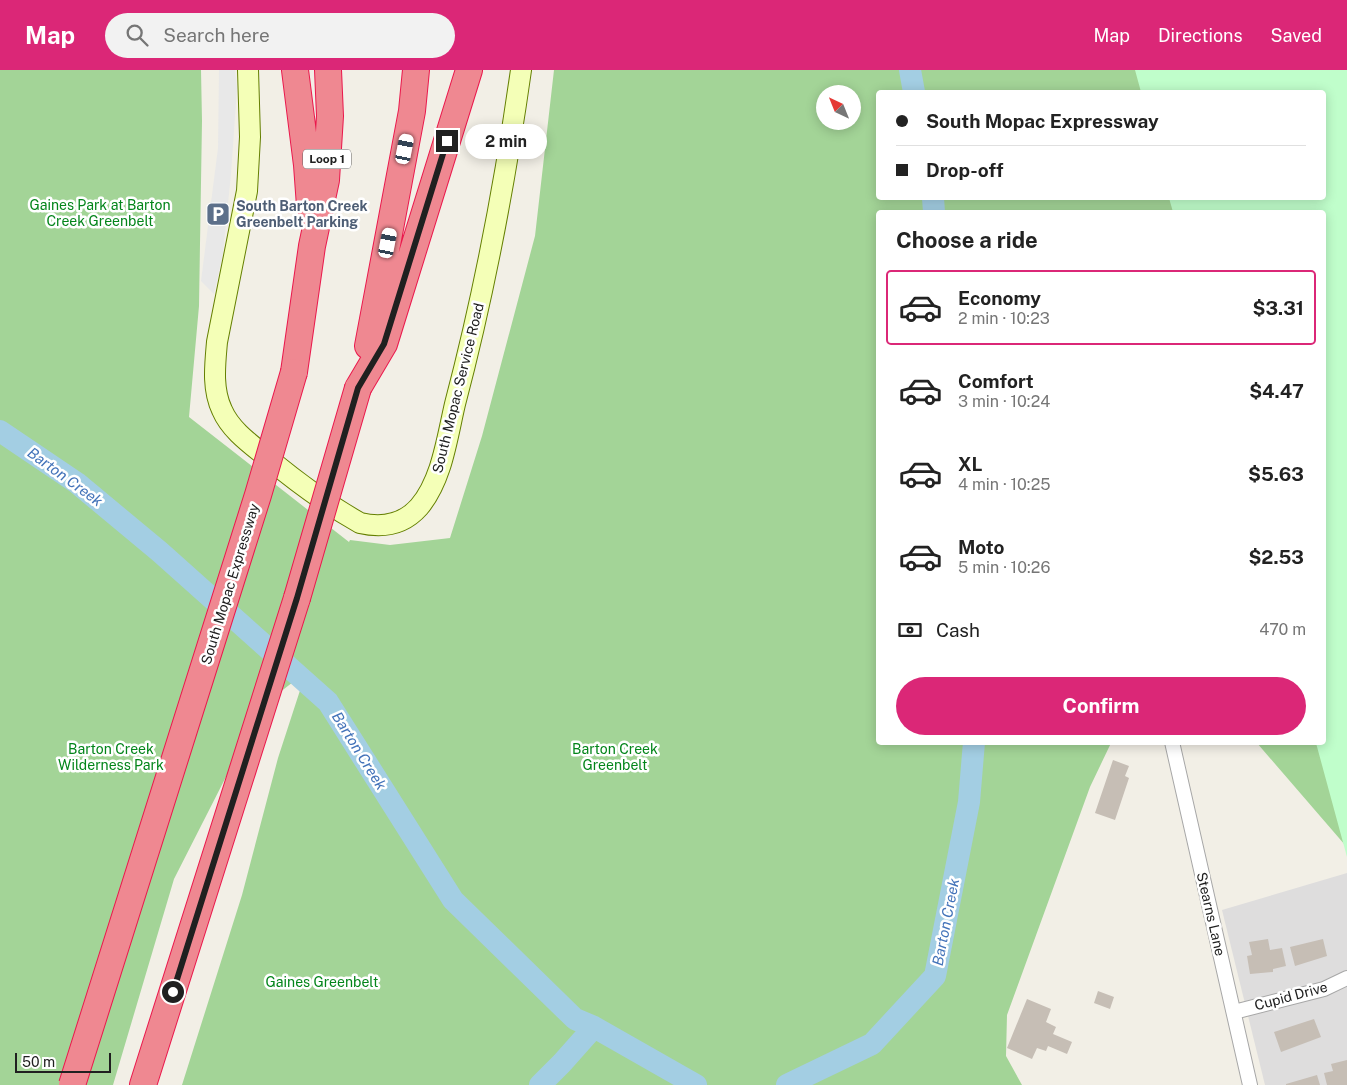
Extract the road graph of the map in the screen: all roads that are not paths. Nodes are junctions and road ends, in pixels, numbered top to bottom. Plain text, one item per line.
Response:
1 (248, 70) edge
2 (295, 70) edge
3 (328, 70) edge
4 (416, 70) edge
5 (469, 70) edge
6 (522, 70) edge
7 (312, 246) junction
8 (358, 388) junction
9 (1173, 745) edge
10 (1347, 978) edge
11 (1234, 1012) junction
12 (72, 1085) edge
13 (143, 1085) edge
14 (1250, 1085) edge

1 - 6 main road, South Mopac Service Road
2 - 7 highway
3 - 7 highway, South Mopac Expressway / Loop 1
4 - 8 highway
5 - 8 highway
7 - 12 highway, South Mopac Expressway / Loop 1, bridge
8 - 13 highway, bridge
9 - 11 street, Stearns Lane
10 - 11 street, Cupid Drive
11 - 14 street, Stearns Lane

